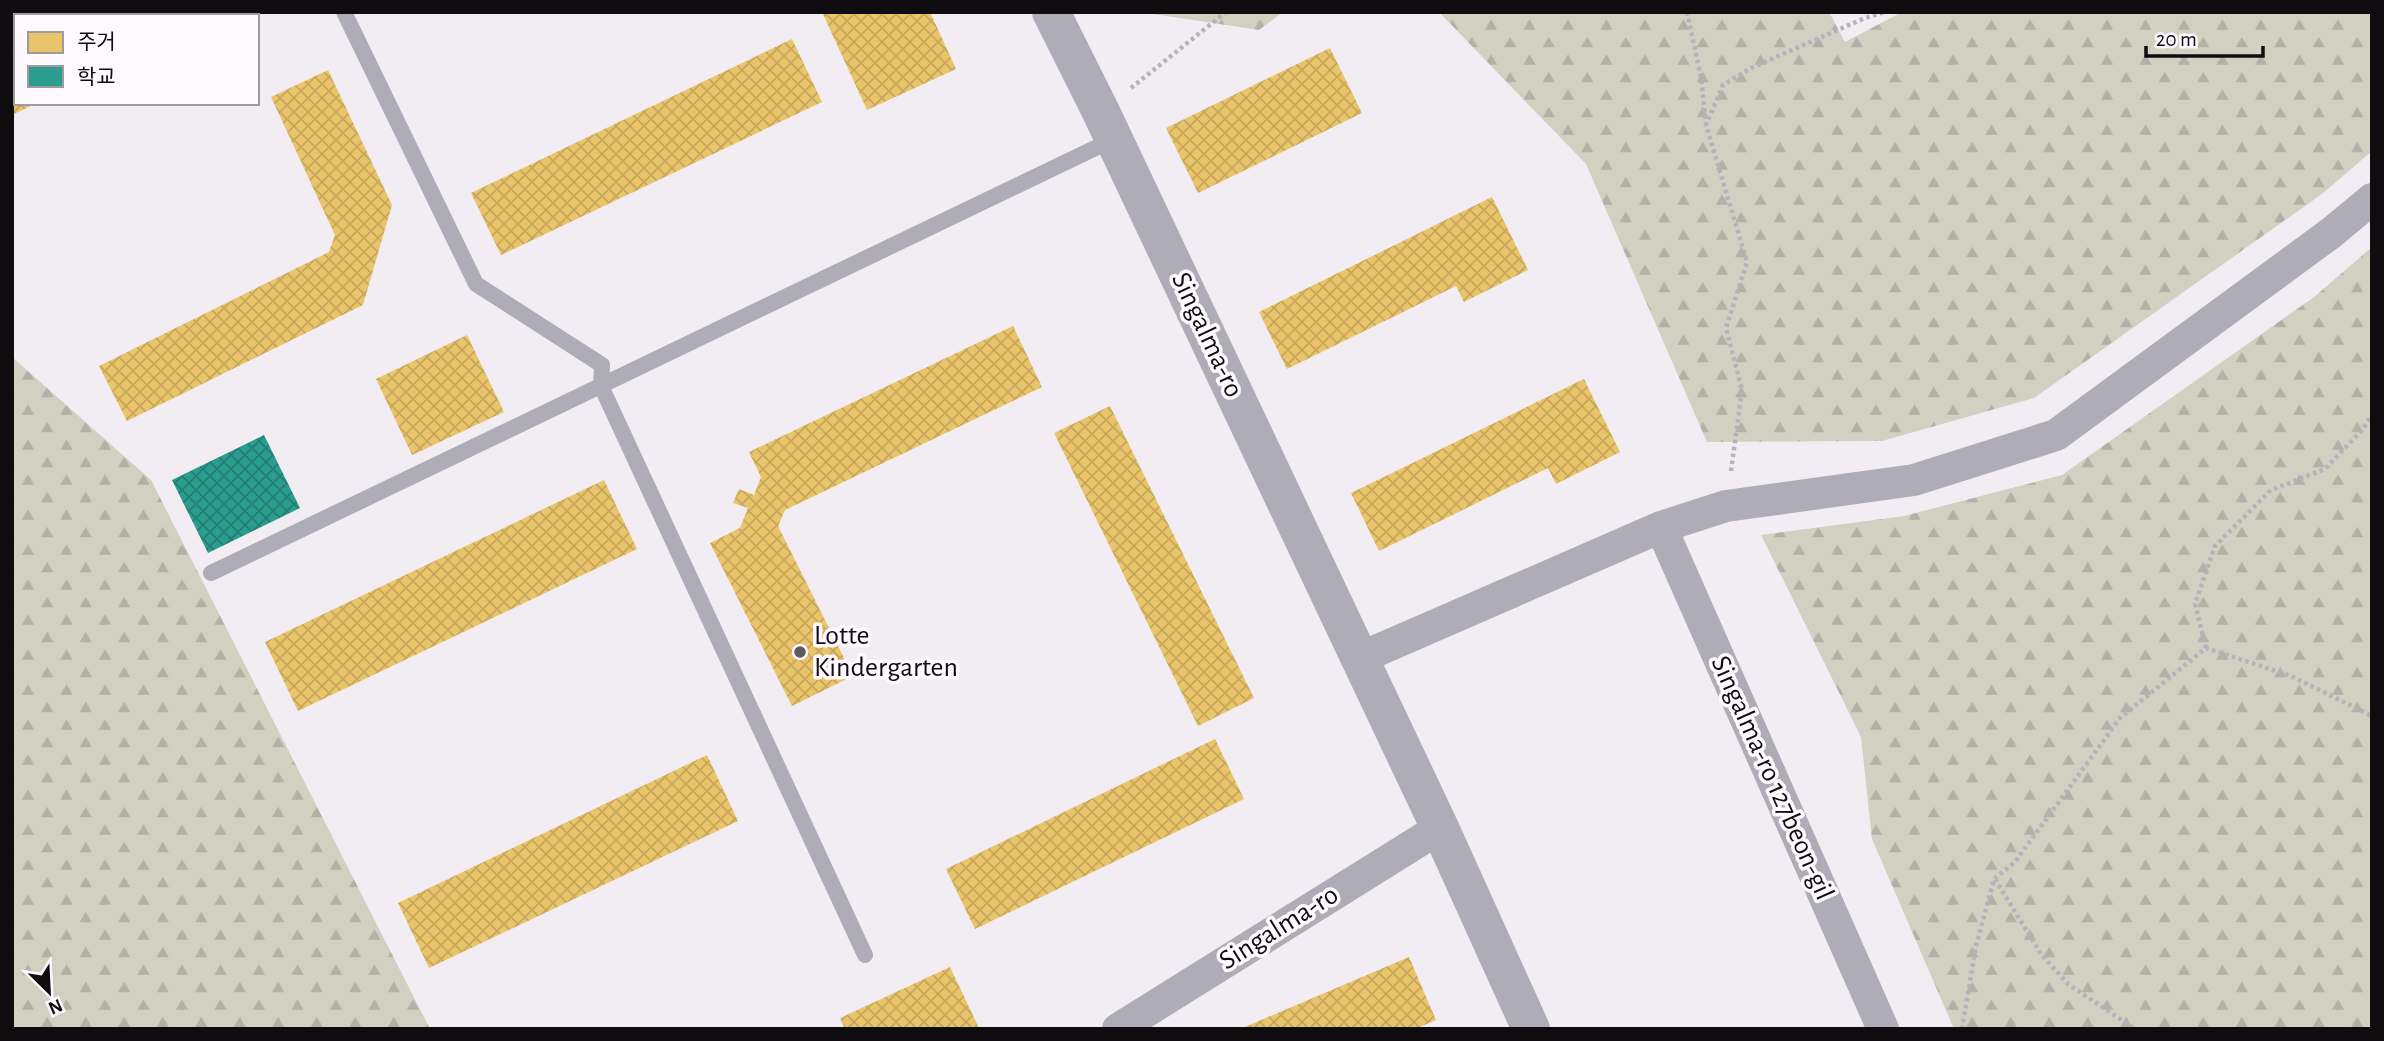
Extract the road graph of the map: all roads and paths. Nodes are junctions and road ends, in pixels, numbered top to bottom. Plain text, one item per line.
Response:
1 (344, 12) edge
2 (1051, 12) edge
3 (1226, 12) edge
4 (1687, 12) edge
5 (1885, 12) edge
6 (1108, 125) junction
7 (1706, 125) junction
8 (2372, 199) edge
9 (601, 386) junction
10 (2372, 414) edge
11 (1726, 506) junction
12 (1661, 527) junction
13 (211, 573) dead end
14 (2206, 648) junction
15 (1360, 658) junction
16 (2372, 716) edge
17 (1440, 828) junction
18 (1994, 879) junction
19 (865, 955) dead end
20 (1118, 1029) edge
21 (1531, 1029) edge
22 (1882, 1029) edge
23 (1962, 1029) edge
24 (2135, 1029) edge

1 - 9 lane
2 - 6 street, Singalma-ro
3 - 6 path
4 - 7 path
5 - 7 path
6 - 9 lane
6 - 15 street, Singalma-ro
7 - 11 path
8 - 11 street
9 - 13 lane
9 - 19 lane
10 - 14 path
11 - 12 street
12 - 15 street
12 - 22 street, Singalma-ro 127beon-gil
14 - 16 path
14 - 18 path
15 - 17 street, Singalma-ro
17 - 20 street, Singalma-ro
17 - 21 street, Singalma-ro
18 - 23 path
18 - 24 path

